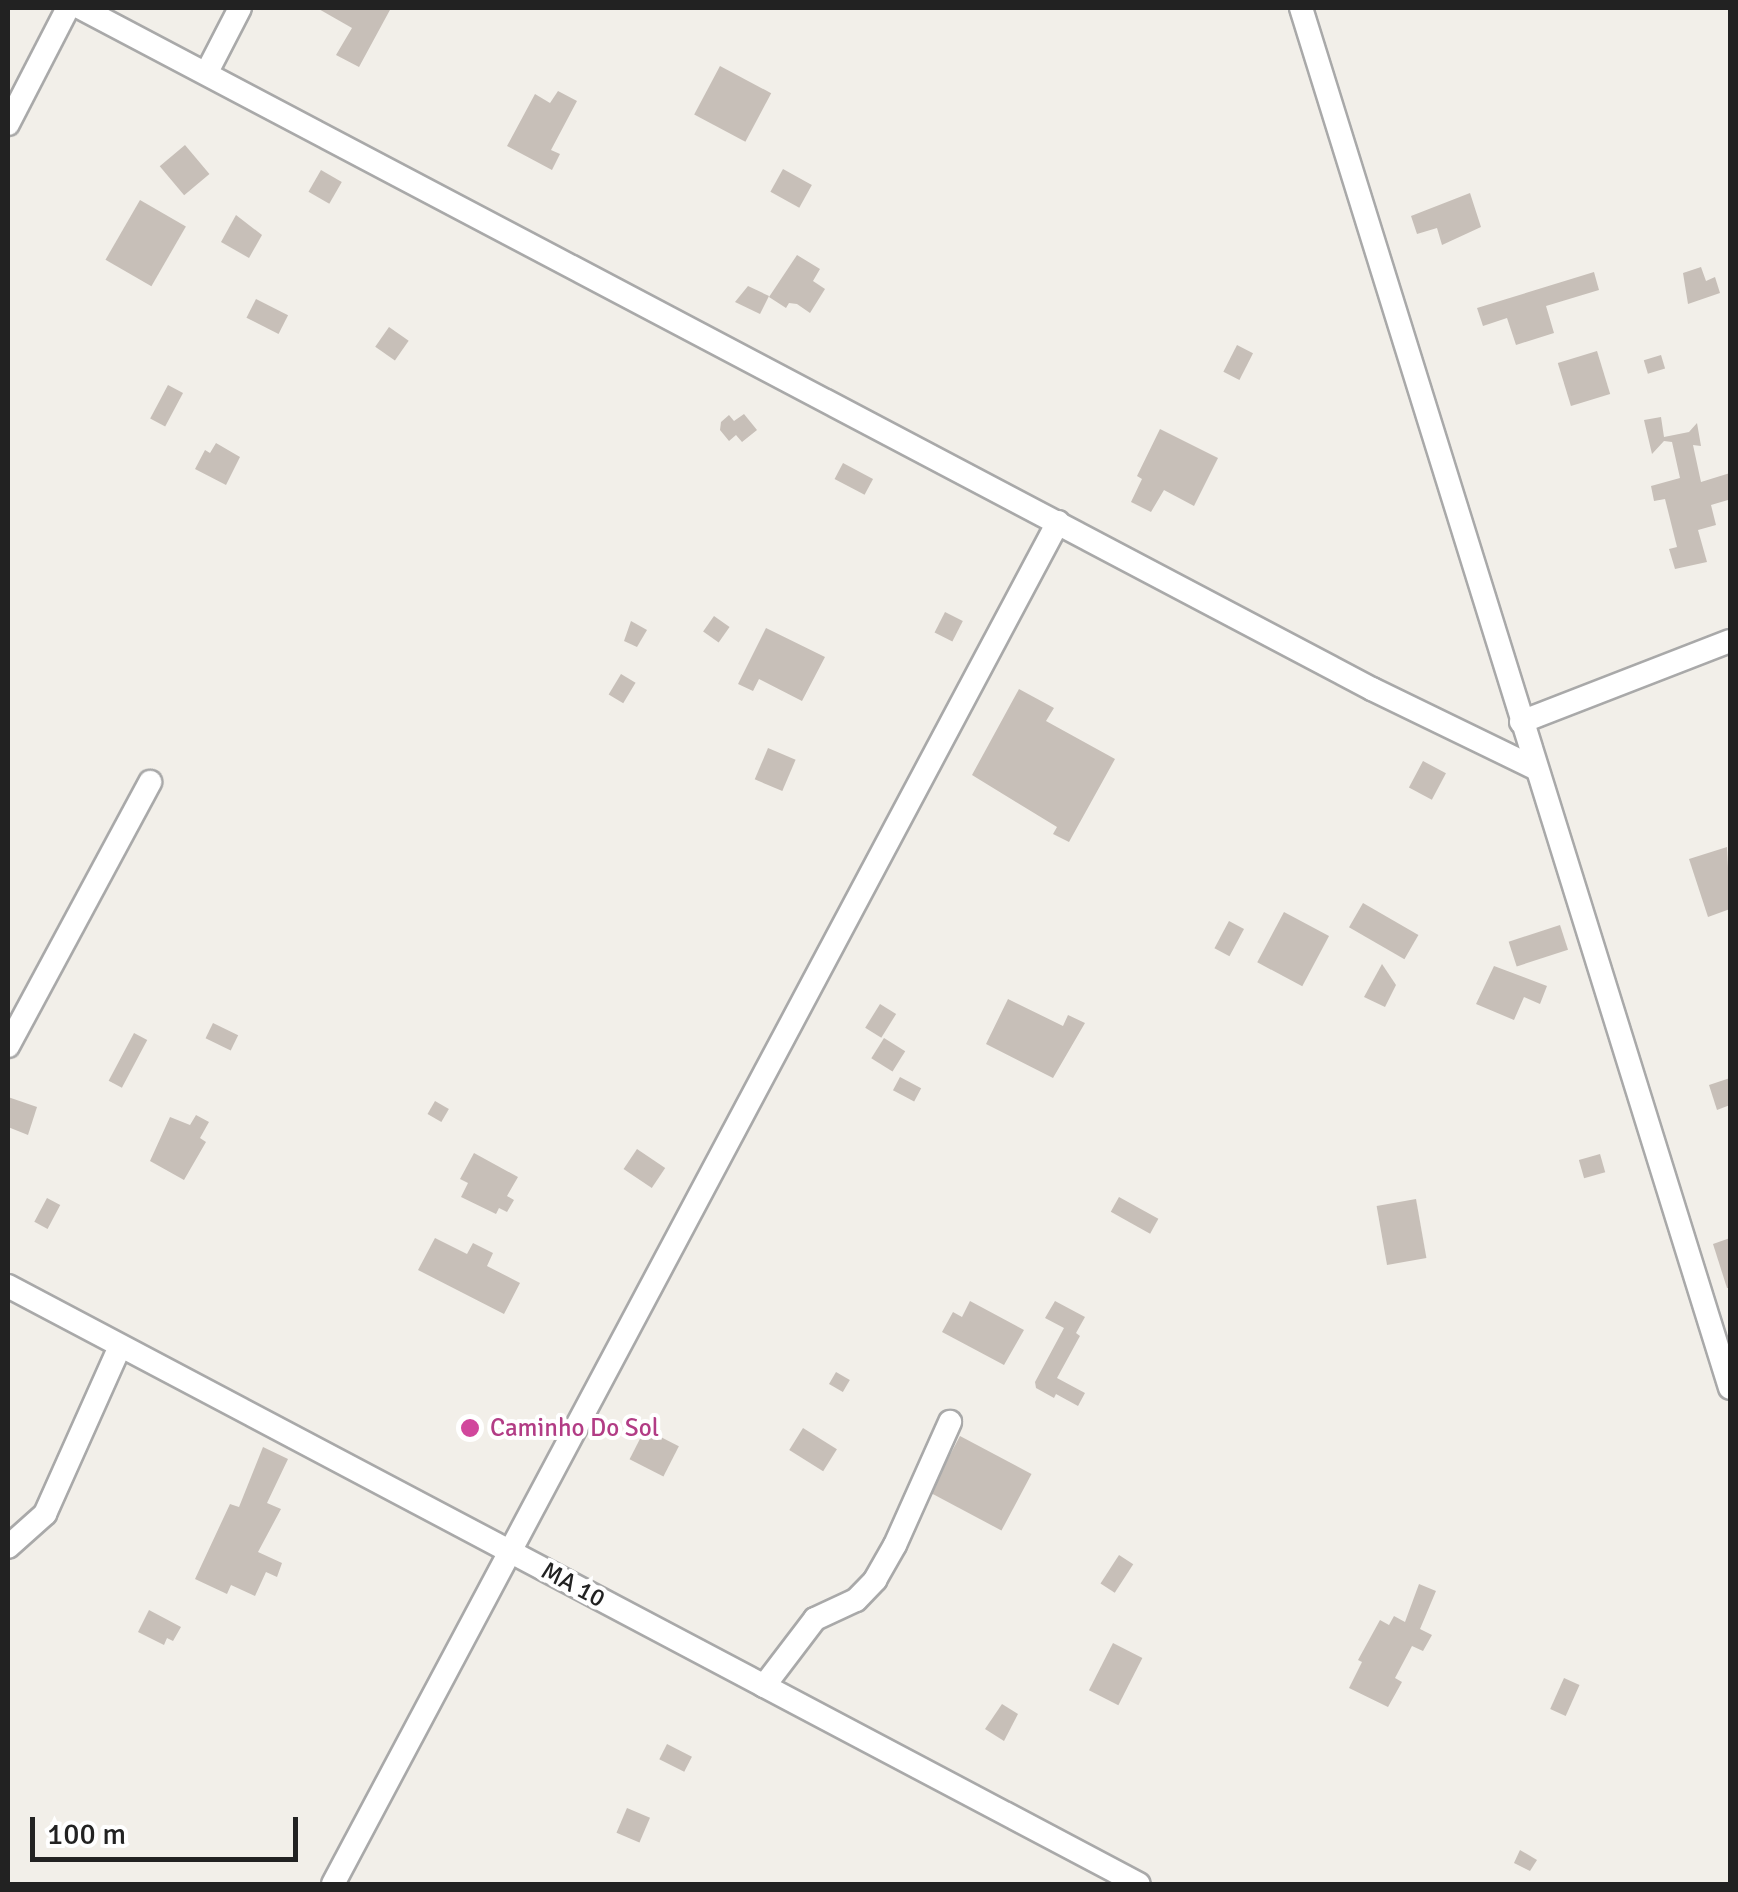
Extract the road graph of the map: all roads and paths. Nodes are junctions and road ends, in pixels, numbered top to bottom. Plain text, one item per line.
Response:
1 (68, 8) edge
2 (81, 8) edge
3 (240, 8) edge
4 (1301, 8) edge
5 (206, 72) junction
6 (8, 124) edge
7 (1058, 522) junction
8 (1730, 641) edge
9 (1521, 722) junction
10 (1535, 768) junction
11 (150, 782) dead end
12 (8, 1046) edge
13 (8, 1286) edge
14 (120, 1346) junction
15 (1730, 1388) edge
16 (950, 1422) dead end
17 (8, 1547) edge
18 (508, 1550) junction
19 (764, 1686) junction
20 (333, 1884) edge
21 (1139, 1884) edge

1 - 6 street
2 - 5 street
3 - 5 street
4 - 9 street
5 - 7 street
7 - 10 street
7 - 18 street
8 - 9 street
9 - 10 street
10 - 15 street
11 - 12 street
13 - 14 street, MA 10
14 - 17 street
14 - 18 street, MA 10
16 - 19 street
18 - 19 street, MA 10
18 - 20 street
19 - 21 street, MA 10

